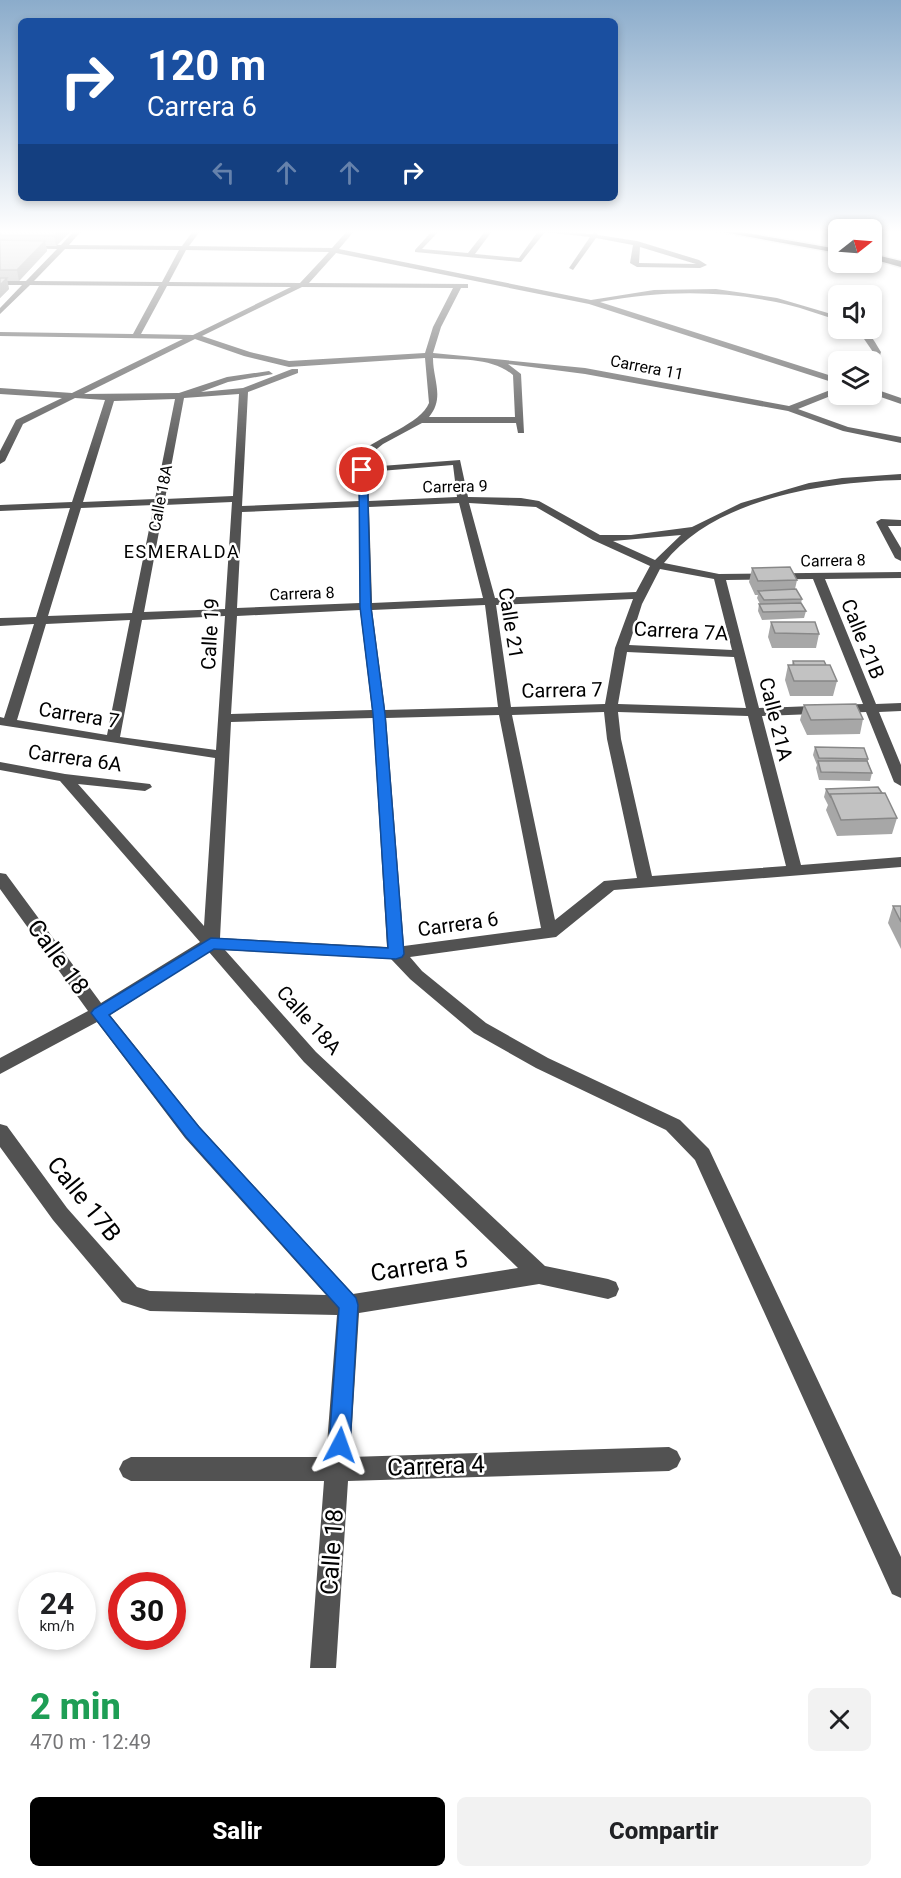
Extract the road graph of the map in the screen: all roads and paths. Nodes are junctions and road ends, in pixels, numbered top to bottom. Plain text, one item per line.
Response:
1 (151, 308) edge
2 (255, 308) edge
3 (447, 308) edge
4 (609, 308) edge
5 (811, 308) edge
6 (828, 314) edge
7 (0, 334) edge
8 (136, 335) junction
9 (196, 337) junction
10 (429, 355) junction
11 (480, 358) junction
12 (310, 364) junction
13 (295, 371) junction
14 (828, 378) edge
15 (0, 391) edge
16 (244, 391) junction
17 (828, 394) edge
18 (73, 395) junction
19 (882, 395) edge
20 (180, 396) junction
21 (110, 398) junction
22 (901, 401) edge
23 (790, 409) junction
24 (421, 420) junction
25 (519, 420) junction
26 (520, 431) dead end
27 (901, 440) edge
28 (0, 461) edge
29 (362, 470) junction
30 (901, 477) edge
31 (464, 500) junction
32 (159, 502) junction
33 (237, 504) junction
34 (363, 504) junction
35 (76, 505) junction
36 (0, 508) edge
37 (901, 522) edge
38 (694, 529) junction
39 (597, 538) junction
40 (901, 558) edge
41 (658, 565) junction
42 (901, 575) edge
43 (719, 577) junction
44 (818, 577) junction
45 (640, 595) junction
46 (490, 601) junction
47 (366, 607) junction
48 (231, 612) junction
49 (137, 617) junction
50 (40, 621) junction
51 (0, 622) edge
52 (621, 648) junction
53 (739, 654) junction
54 (901, 707) edge
55 (611, 708) junction
56 (870, 708) junction
57 (505, 711) junction
58 (754, 712) junction
59 (379, 714) junction
60 (224, 718) junction
61 (4, 722) edge
62 (113, 740) junction
63 (222, 755) junction
64 (0, 766) edge
65 (65, 778) junction
66 (901, 782) edge
67 (145, 786) dead end
68 (901, 862) edge
69 (795, 871) junction
70 (0, 878) edge
71 (646, 883) junction
72 (550, 933) junction
73 (211, 944) junction
74 (396, 954) junction
75 (99, 1013) junction
76 (0, 1067) edge
77 (0, 1132) edge
78 (538, 1274) junction
79 (608, 1288) dead end
80 (130, 1295) joint
81 (349, 1305) junction
82 (669, 1459) dead end
83 (131, 1469) dead end
84 (338, 1469) junction
85 (901, 1585) edge
86 (323, 1668) edge

1 - 8 street
2 - 9 street
3 - 10 street
4 - 14 street
5 - 6 street
7 - 8 street
8 - 9 street
9 - 12 street
9 - 18 street
10 - 11 street, Carrera 11
10 - 12 street, Carrera 11
10 - 24 street
11 - 23 street, Carrera 11
11 - 25 street
12 - 13 street
13 - 16 street
13 - 20 street
15 - 18 street
16 - 20 street
16 - 33 street, Calle 19
17 - 23 street
18 - 21 street
18 - 28 street
19 - 22 street
20 - 21 street
20 - 32 street, Calle 18A
21 - 35 street
23 - 27 street, Carrera 11
24 - 25 street
24 - 29 street
25 - 26 street
29 - 31 street, Calle 21
29 - 34 street
30 - 38 street
31 - 34 street, Carrera 9
31 - 39 street, Carrera 9
31 - 46 street, Calle 21
32 - 33 street, Carrera 9
32 - 35 street, Carrera 9
32 - 49 street, Calle 18A
33 - 34 street, Carrera 9
33 - 48 street, Calle 19
34 - 47 street
35 - 36 street, Carrera 9
35 - 50 street
37 - 40 street
38 - 39 street
38 - 41 street
39 - 41 street, Carrera 9
41 - 43 street, Carrera 8
41 - 45 street
42 - 44 street, Carrera 8
43 - 44 street, Carrera 8
43 - 53 street, Calle 21A
44 - 56 street, Calle 21B
45 - 46 street, Carrera 8
45 - 52 street
46 - 47 street, Carrera 8
46 - 57 street, Calle 21
47 - 48 street, Carrera 8
47 - 59 street
48 - 49 street, Carrera 8
48 - 60 street, Calle 19
49 - 50 street, Carrera 8
49 - 62 street, Calle 18A
50 - 51 street, Carrera 8
50 - 61 street
52 - 53 street, Carrera 7A
52 - 55 street
53 - 58 street, Calle 21A
54 - 56 street, Carrera 7
55 - 57 street, Carrera 7
55 - 58 street, Carrera 7
55 - 71 street
56 - 58 street, Carrera 7
56 - 66 street, Calle 21B
57 - 59 street, Carrera 7
57 - 72 street, Calle 21
58 - 69 street, Calle 21A
59 - 60 street, Carrera 7
59 - 74 street
60 - 63 street, Calle 19
61 - 62 street, Carrera 7
62 - 63 street, Carrera 7
63 - 73 street, Calle 19
64 - 65 street, Carrera 6A
65 - 67 street, Carrera 6A
65 - 73 street, Calle 18A
68 - 69 street
69 - 71 street
70 - 75 street, Calle 18
71 - 72 street
72 - 74 street, Carrera 6
73 - 74 street, Carrera 6
73 - 75 street
73 - 78 street, Calle 18A
74 - 85 street
75 - 76 street
75 - 81 street, Calle 18
77 - 80 street, Calle 17B
78 - 79 street, Carrera 5
78 - 81 street, Carrera 5
80 - 81 street, Carrera 5
81 - 84 street, Calle 18
82 - 84 street, Carrera 4
83 - 84 street, Carrera 4
84 - 86 street, Calle 18

